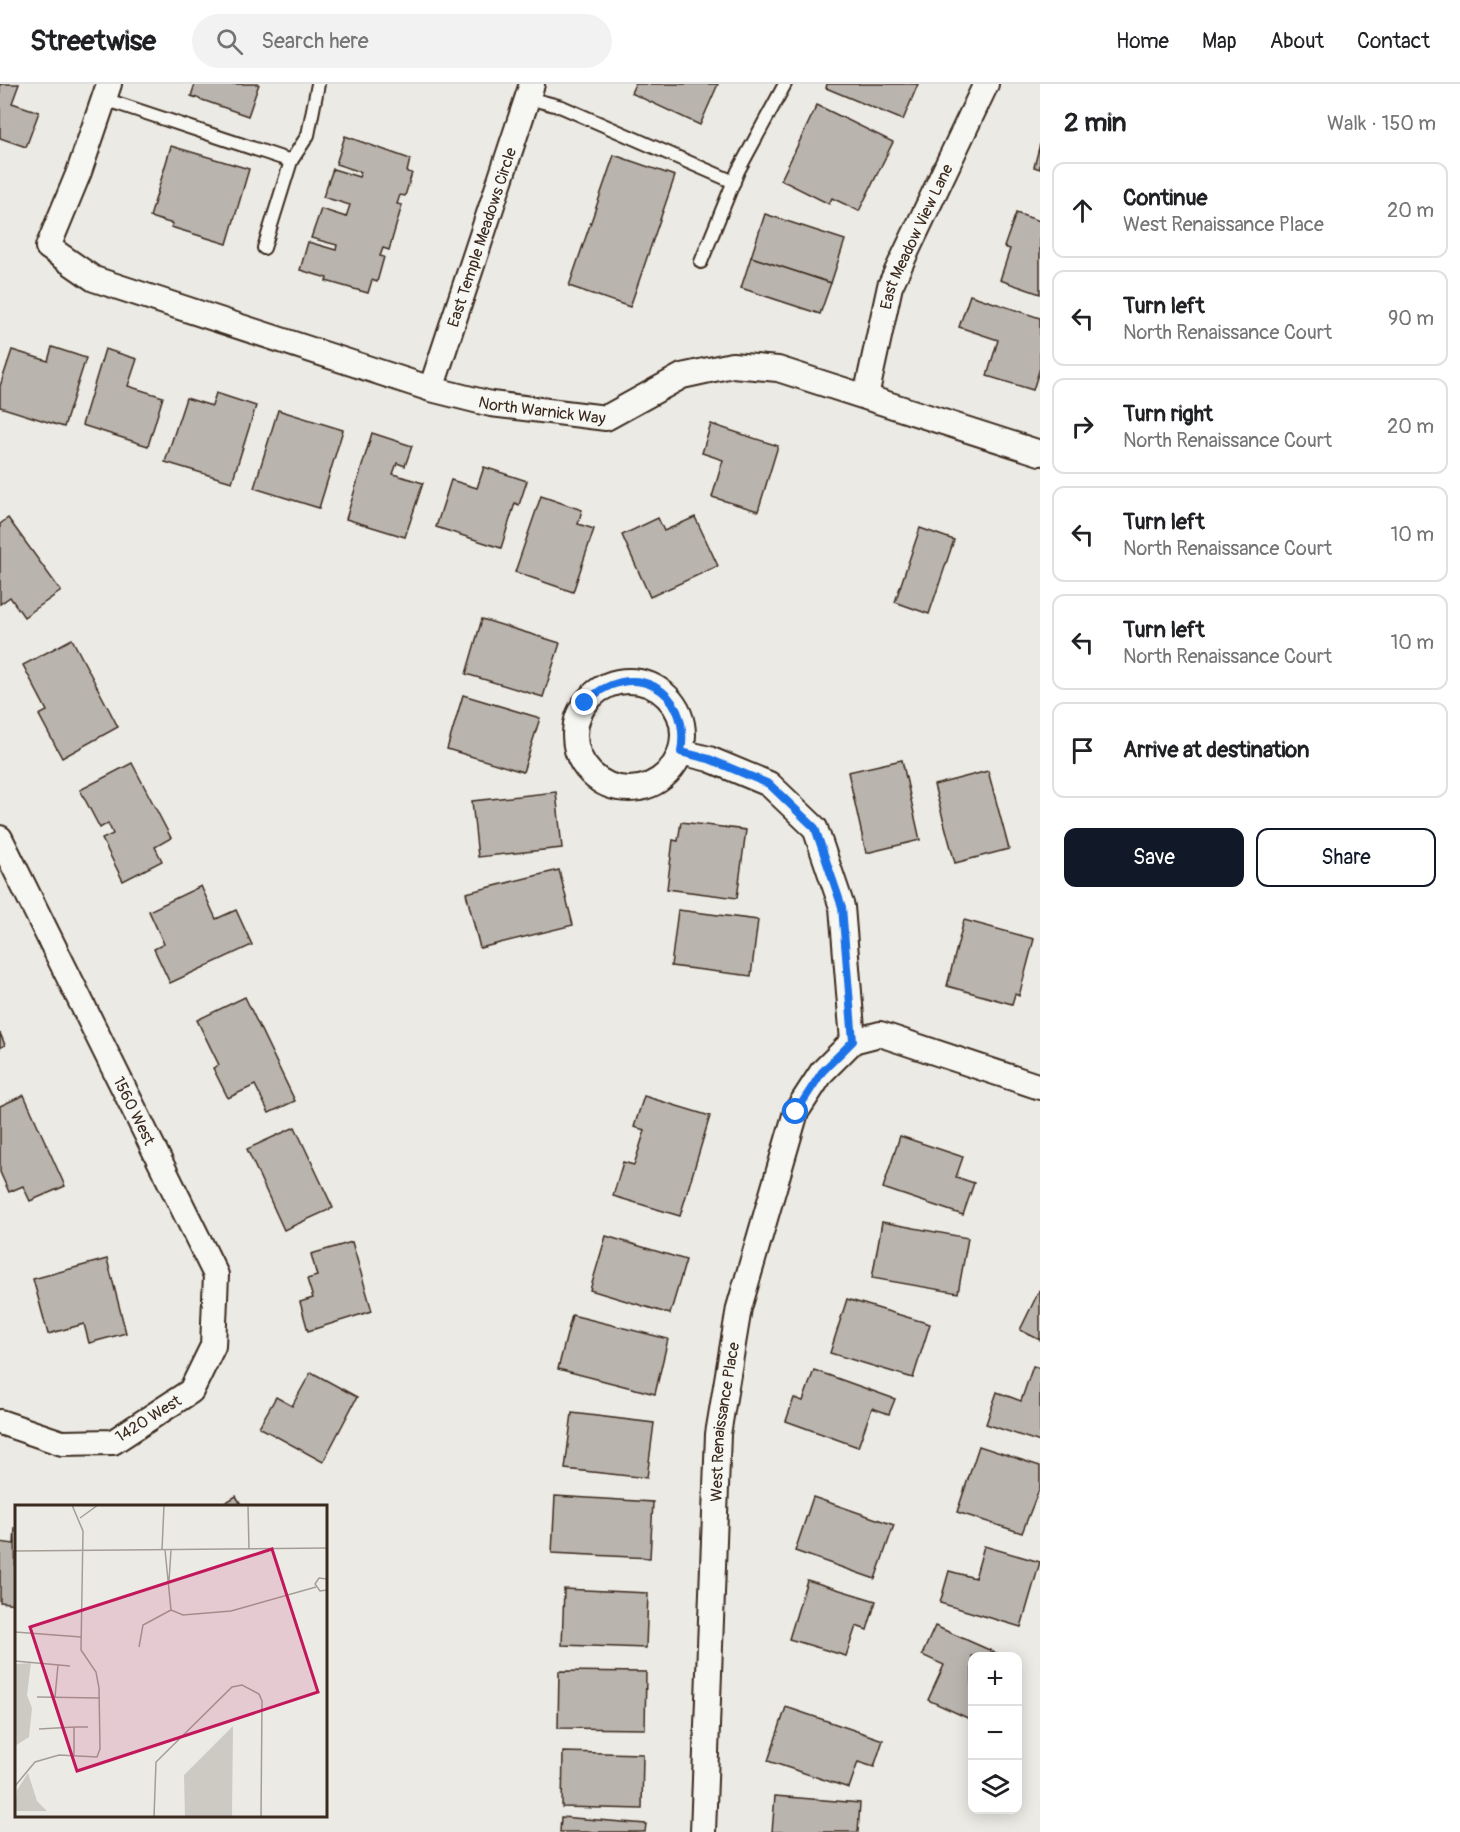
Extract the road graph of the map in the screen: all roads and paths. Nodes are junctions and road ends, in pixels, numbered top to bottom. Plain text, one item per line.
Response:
1 (318, 84) edge
2 (786, 84) edge
3 (986, 84) edge
4 (106, 91) edge
5 (530, 91) edge
6 (291, 161) junction
7 (734, 182) junction
8 (264, 248) dead end
9 (701, 262) dead end
10 (431, 389) junction
11 (866, 396) junction
12 (1040, 453) edge
13 (681, 752) junction
14 (0, 838) edge
15 (853, 1041) junction
16 (1040, 1087) edge
17 (191, 1391) joint
18 (0, 1422) edge
19 (703, 1832) edge

1 - 6 lane
2 - 7 lane
3 - 11 street, East Meadow View Lane
4 - 6 lane
4 - 10 street, North Warnick Way
5 - 7 lane
5 - 10 street, East Temple Meadows Circle
6 - 8 lane
7 - 9 lane
10 - 11 street, North Warnick Way
11 - 12 street, North Warnick Way
13 - 13 street
13 - 15 street
14 - 17 street, 1560 West
15 - 16 street
15 - 19 street, West Renaissance Place
17 - 18 street, 1420 West

